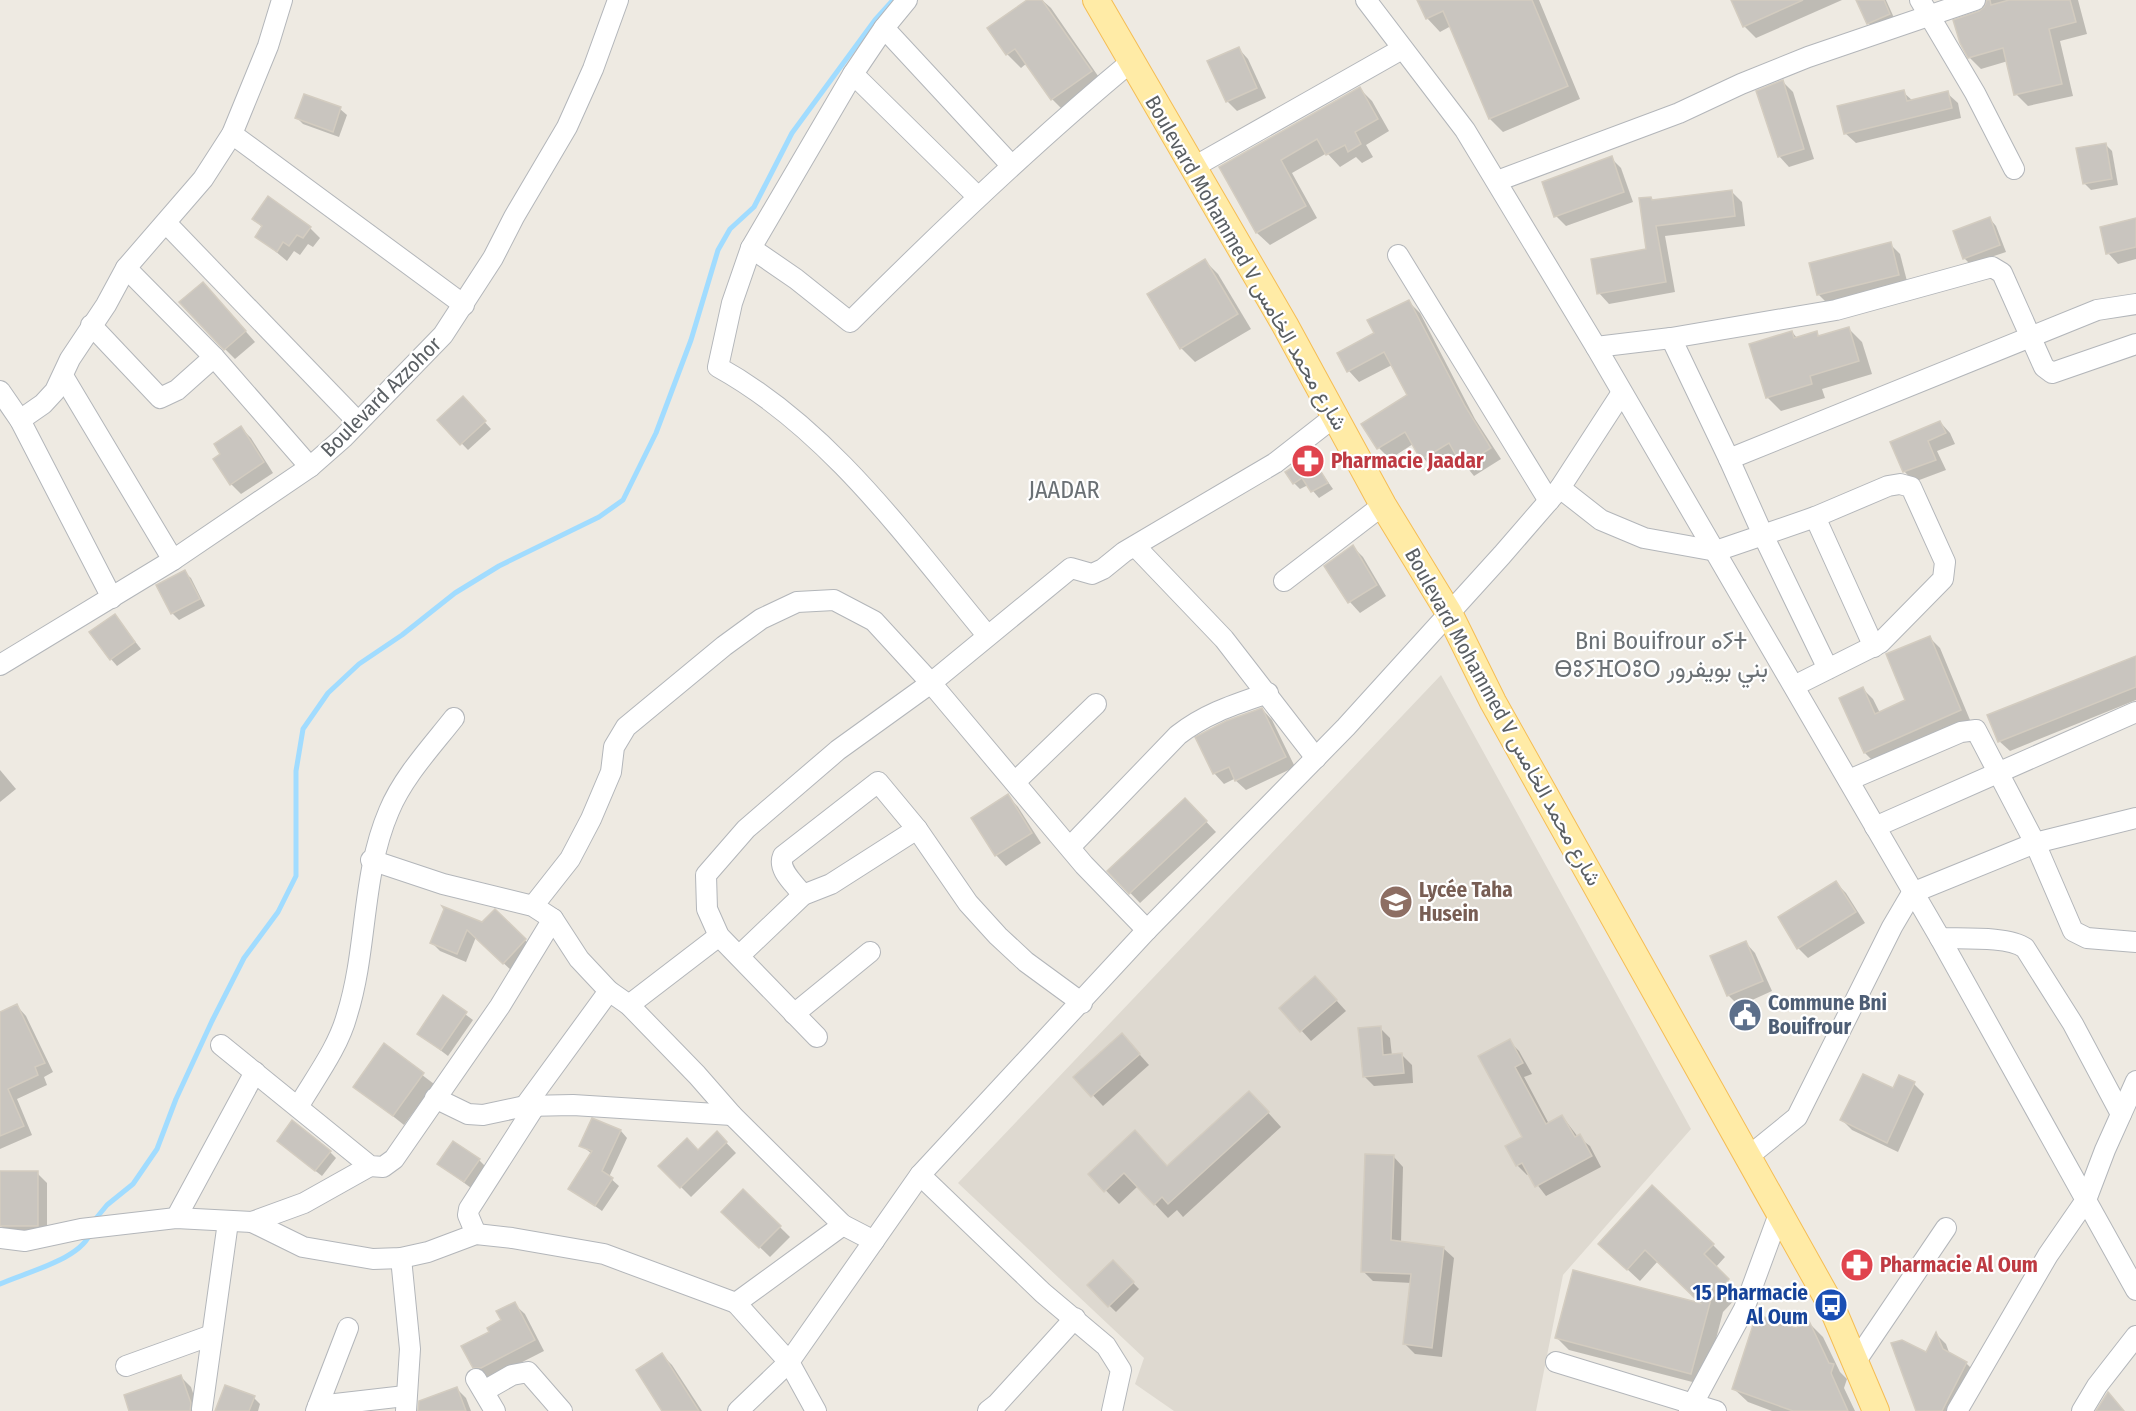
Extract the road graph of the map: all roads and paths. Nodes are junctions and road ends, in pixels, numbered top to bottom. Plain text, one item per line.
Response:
1 (282, 0) edge
2 (618, 0) edge
3 (907, 0) edge
4 (1096, 0) edge
5 (1366, 0) edge
6 (1975, 0) edge
7 (1925, 8) edge
8 (884, 28) junction
9 (1402, 49) junction
10 (1132, 61) junction
11 (853, 74) junction
12 (232, 134) junction
13 (1011, 165) junction
14 (1192, 168) junction
15 (2014, 169) dead end
16 (1497, 181) junction
17 (977, 196) junction
18 (166, 223) junction
19 (751, 248) junction
20 (1398, 255) dead end
21 (126, 268) junction
22 (2136, 304) edge
23 (464, 305) junction
24 (92, 325) junction
25 (2032, 337) junction
26 (1671, 338) junction
27 (2136, 344) edge
28 (1596, 347) junction
29 (214, 357) junction
30 (63, 376) junction
31 (0, 391) edge
32 (1621, 393) junction
33 (1334, 417) junction
34 (20, 420) junction
35 (358, 422) junction
36 (1730, 459) junction
37 (310, 467) junction
38 (1554, 494) junction
39 (1383, 505) junction
40 (1815, 517) junction
41 (1763, 535) junction
42 (1136, 547) junction
43 (1716, 551) junction
44 (173, 560) junction
45 (1284, 581) dead end
46 (112, 598) junction
47 (1449, 613) junction
48 (987, 636) junction
49 (1874, 647) junction
50 (0, 665) edge
51 (1828, 669) junction
52 (931, 683) junction
53 (1794, 686) junction
54 (1268, 693) junction
55 (1096, 704) dead end
56 (2136, 712) edge
57 (454, 718) dead end
58 (1316, 758) junction
59 (1999, 772) junction
60 (1849, 780) junction
61 (1015, 782) junction
62 (2136, 818) edge
63 (1875, 827) junction
64 (917, 829) junction
65 (2035, 843) junction
66 (1070, 847) junction
67 (371, 860) junction
68 (1912, 893) junction
69 (803, 895) junction
70 (533, 906) junction
71 (553, 919) junction
72 (1147, 930) junction
73 (719, 936) junction
74 (1940, 939) junction
75 (2136, 942) edge
76 (870, 952) dead end
77 (739, 956) junction
78 (609, 991) junction
79 (1082, 1004) junction
80 (629, 1005) junction
81 (794, 1014) junction
82 (817, 1037) dead end
83 (221, 1045) dead end
84 (255, 1072) junction
85 (2136, 1081) edge
86 (435, 1098) junction
87 (530, 1106) junction
88 (298, 1107) junction
89 (2121, 1114) junction
90 (732, 1115) junction
91 (1749, 1156) junction
92 (370, 1166) junction
93 (920, 1175) junction
94 (2086, 1200) junction
95 (1779, 1214) junction
96 (176, 1218) junction
97 (228, 1222) junction
98 (252, 1222) junction
99 (843, 1225) junction
100 (1946, 1228) dead end
101 (476, 1234) junction
102 (874, 1241) junction
103 (4, 1242) edge
104 (401, 1258) junction
105 (2136, 1290) edge
106 (736, 1303) junction
107 (1075, 1318) junction
108 (348, 1328) dead end
109 (212, 1335) junction
110 (2136, 1336) edge
111 (1856, 1361) junction
112 (789, 1362) junction
113 (1556, 1362) dead end
114 (126, 1366) dead end
115 (406, 1403) edge
116 (317, 1408) edge
117 (1691, 1408) edge
118 (202, 1409) dead end
119 (997, 1409) edge
120 (495, 1411) edge
121 (562, 1411) edge
122 (738, 1411) edge
123 (816, 1411) edge
124 (1112, 1411) edge
125 (1716, 1411) edge
126 (1876, 1411) edge
127 (1957, 1411) edge
128 (2082, 1411) edge

1 - 12 street
2 - 23 street, Boulevard Azzohor
3 - 8 street
4 - 10 main road, Boulevard Mohammed V شارع محمد الخامس
5 - 9 street
6 - 7 street
7 - 15 street
7 - 16 street
8 - 11 street
8 - 13 street
9 - 14 street
9 - 16 street
10 - 13 street
10 - 14 main road, Boulevard Mohammed V شارع محمد الخامس
11 - 17 street
11 - 19 street
12 - 18 street
12 - 23 street
13 - 17 street
14 - 33 main road, Boulevard Mohammed V شارع محمد الخامس
16 - 28 street
17 - 19 street
18 - 21 street
18 - 35 street
19 - 48 street
20 - 38 street
21 - 24 street
21 - 29 street
22 - 25 street
23 - 35 street, Boulevard Azzohor
24 - 29 street
24 - 30 street
25 - 26 street
25 - 27 street
25 - 36 street
26 - 28 street
26 - 36 street
28 - 32 street
29 - 37 street
30 - 34 street
30 - 44 street
31 - 34 street
32 - 38 street
32 - 43 street
33 - 39 main road, Boulevard Mohammed V شارع محمد الخامس
33 - 42 street
34 - 46 street
35 - 37 street, Boulevard Azzohor
36 - 41 street
37 - 44 street, Boulevard Azzohor
38 - 43 street
38 - 47 street
39 - 45 street
39 - 47 main road, Boulevard Mohammed V شارع محمد الخامس
40 - 41 street
40 - 49 street
40 - 49 street
41 - 43 street
41 - 51 street
42 - 48 street
42 - 54 street
43 - 53 street
44 - 46 street, Boulevard Azzohor
46 - 50 street, Boulevard Azzohor
47 - 58 street
47 - 91 main road, Boulevard Mohammed V شارع محمد الخامس
48 - 52 street
49 - 51 street
51 - 53 street
52 - 61 street
52 - 70 street
52 - 73 street
53 - 60 street
54 - 58 street
54 - 66 street
55 - 61 street
56 - 59 street
57 - 67 street
58 - 72 street
59 - 60 street
59 - 63 street
59 - 65 street
60 - 63 street
61 - 66 street
62 - 65 street
63 - 68 street
64 - 69 street
64 - 69 street
64 - 79 street
65 - 68 street
65 - 75 street
66 - 72 street
67 - 70 street
67 - 88 street
68 - 74 street
68 - 91 street
69 - 77 street
70 - 71 street
71 - 78 street
71 - 86 street
72 - 79 street
73 - 77 street
73 - 80 street
74 - 89 street
74 - 94 street
76 - 81 street
77 - 81 street
78 - 80 street
78 - 87 street
79 - 93 street
80 - 90 street
81 - 82 street
83 - 84 street
84 - 88 street
84 - 96 street
85 - 89 street
86 - 87 street
86 - 92 street
87 - 90 street
87 - 101 street
88 - 92 street
89 - 94 street
90 - 99 street
91 - 95 main road, Boulevard Mohammed V شارع محمد الخامس
92 - 98 street
93 - 102 street
93 - 107 street
94 - 105 street
94 - 127 street
95 - 111 main road, Boulevard Mohammed V شارع محمد الخامس
95 - 117 street
96 - 97 street
96 - 103 street
97 - 98 street
97 - 109 street
98 - 104 street
99 - 102 street
99 - 106 street
100 - 111 street
101 - 104 street
101 - 106 street
102 - 112 street
104 - 115 street
106 - 112 street
107 - 119 street
107 - 124 street
108 - 116 street
109 - 114 street
109 - 118 street
110 - 128 street
111 - 126 main road, Boulevard Mohammed V شارع محمد الخامس
112 - 122 street
112 - 123 street
113 - 117 street
115 - 116 street
117 - 125 street
120 - 121 street

